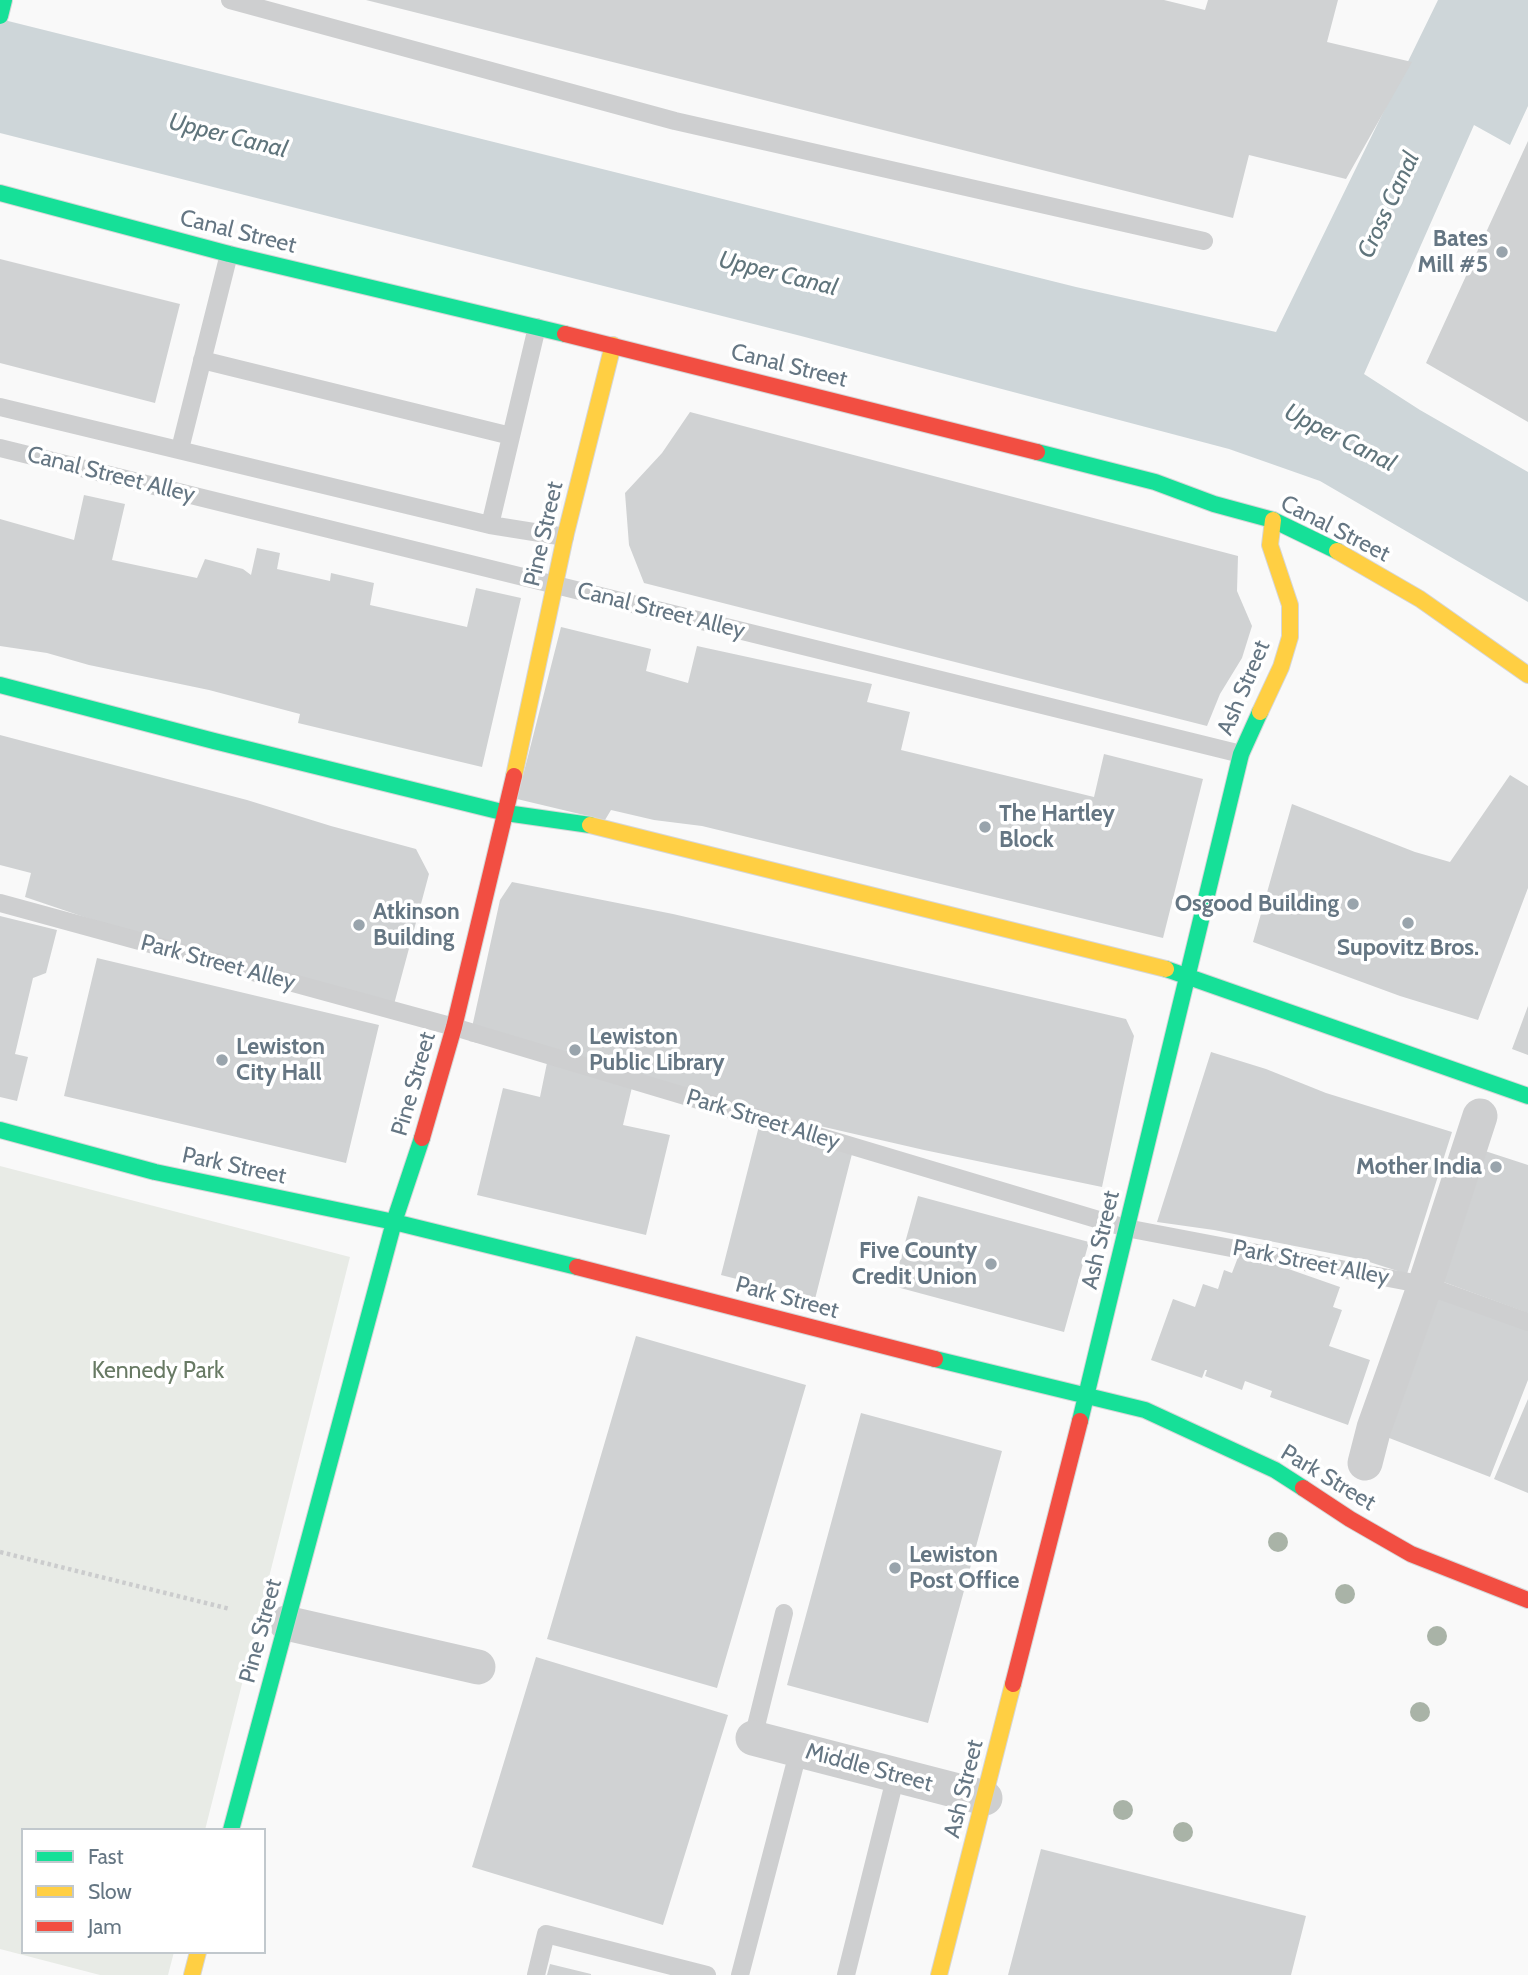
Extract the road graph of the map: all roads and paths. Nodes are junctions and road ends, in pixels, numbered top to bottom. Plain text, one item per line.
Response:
1 (230, 0) edge
2 (0, 193) edge
3 (1204, 241) dead end
4 (229, 254) junction
5 (537, 327) junction
6 (613, 345) junction
7 (202, 360) junction
8 (0, 407) edge
9 (511, 436) junction
10 (0, 448) edge
11 (180, 449) junction
12 (1273, 520) junction
13 (490, 525) junction
14 (565, 537) junction
15 (555, 584) junction
16 (1528, 675) edge
17 (0, 685) edge
18 (1241, 754) junction
19 (506, 813) junction
20 (0, 903) edge
21 (1188, 976) junction
22 (454, 1027) junction
23 (1528, 1096) edge
24 (1480, 1116) dead end
25 (0, 1130) edge
26 (394, 1222) junction
27 (1126, 1228) junction
28 (1425, 1285) junction
29 (1528, 1322) edge
30 (1087, 1395) junction
31 (1364, 1463) dead end
32 (0, 1552) edge
33 (1528, 1600) edge
34 (230, 1609) dead end
35 (783, 1613) dead end
36 (286, 1623) junction
37 (478, 1667) dead end
38 (753, 1738) joint
39 (799, 1749) junction
40 (896, 1775) junction
41 (985, 1798) junction
42 (232, 1828) edge
43 (197, 1954) edge
44 (192, 1975) edge
45 (536, 1975) edge
46 (707, 1975) edge
47 (740, 1975) edge
48 (846, 1975) edge
49 (939, 1975) edge

1 - 3 lane
2 - 4 main road, Canal Street
4 - 5 main road, Canal Street
4 - 7 lane
5 - 6 main road, Canal Street
5 - 9 lane
6 - 12 main road, Canal Street
6 - 14 main road, Pine Street
7 - 9 lane
7 - 11 lane
8 - 11 lane
9 - 13 lane
10 - 15 lane, Canal Street Alley
11 - 13 lane
12 - 16 main road, Canal Street
12 - 18 main road, Ash Street
13 - 14 lane
14 - 15 main road, Pine Street
15 - 18 lane, Canal Street Alley
15 - 19 main road, Pine Street
17 - 19 main road
18 - 21 main road, Ash Street
19 - 21 main road
19 - 22 main road, Pine Street
20 - 22 lane, Park Street Alley
21 - 23 main road
21 - 27 main road, Ash Street
22 - 26 main road, Pine Street
22 - 27 lane, Park Street Alley
24 - 28 street
25 - 26 main road, Park Street
26 - 30 main road, Park Street
26 - 36 main road, Pine Street
27 - 28 lane, Park Street Alley
27 - 30 main road, Ash Street
28 - 29 lane, Park Street Alley
28 - 31 street
30 - 33 main road, Park Street
30 - 41 main road, Ash Street
32 - 34 path
35 - 38 lane
36 - 37 street
36 - 42 main road, Pine Street
38 - 39 street, Middle Street
39 - 40 street, Middle Street
39 - 47 lane
40 - 41 street, Middle Street
40 - 48 lane
41 - 49 main road, Ash Street
43 - 44 main road
45 - 46 lane

